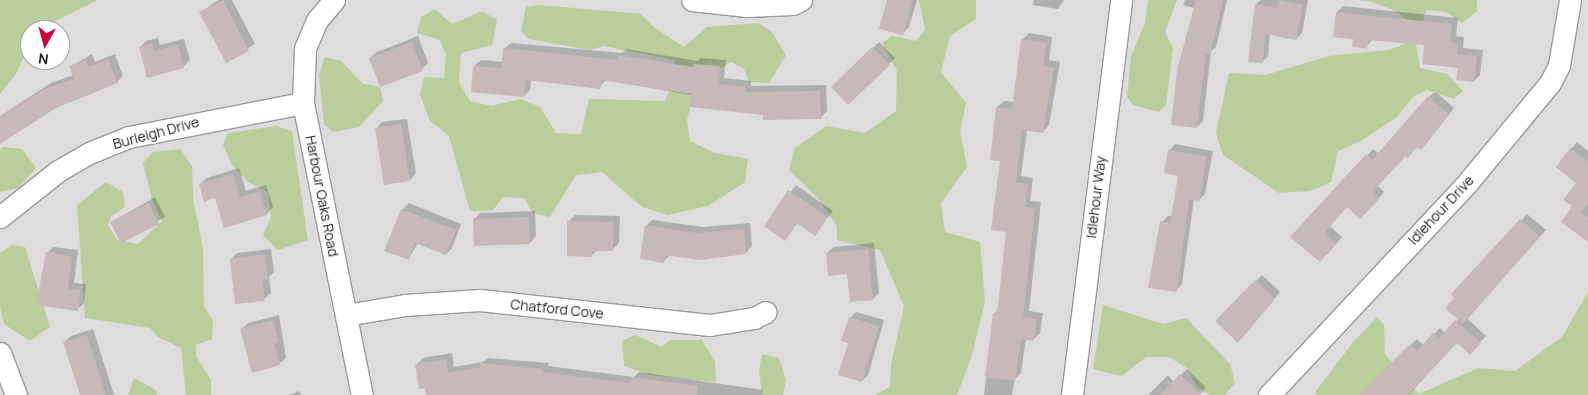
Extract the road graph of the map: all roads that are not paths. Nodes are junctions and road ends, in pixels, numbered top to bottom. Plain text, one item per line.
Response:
1 (692, 0) edge
2 (801, 0) edge
3 (1121, 0) edge
4 (1570, 0) edge
5 (332, 1) edge
6 (303, 103) junction
7 (0, 217) edge
8 (766, 312) dead end
9 (346, 315) junction
10 (0, 353) edge
11 (16, 395) edge
12 (362, 395) edge
13 (1072, 395) edge
14 (1269, 395) edge

1 - 2 street
3 - 13 street, Idlehour Way
4 - 14 street, Idlehour Drive
5 - 6 street, Harbour Oaks Road
6 - 7 street, Burleigh Drive
6 - 9 street, Harbour Oaks Road
8 - 9 street, Chatford Cove
9 - 12 street, Harbour Oaks Road
10 - 11 street

